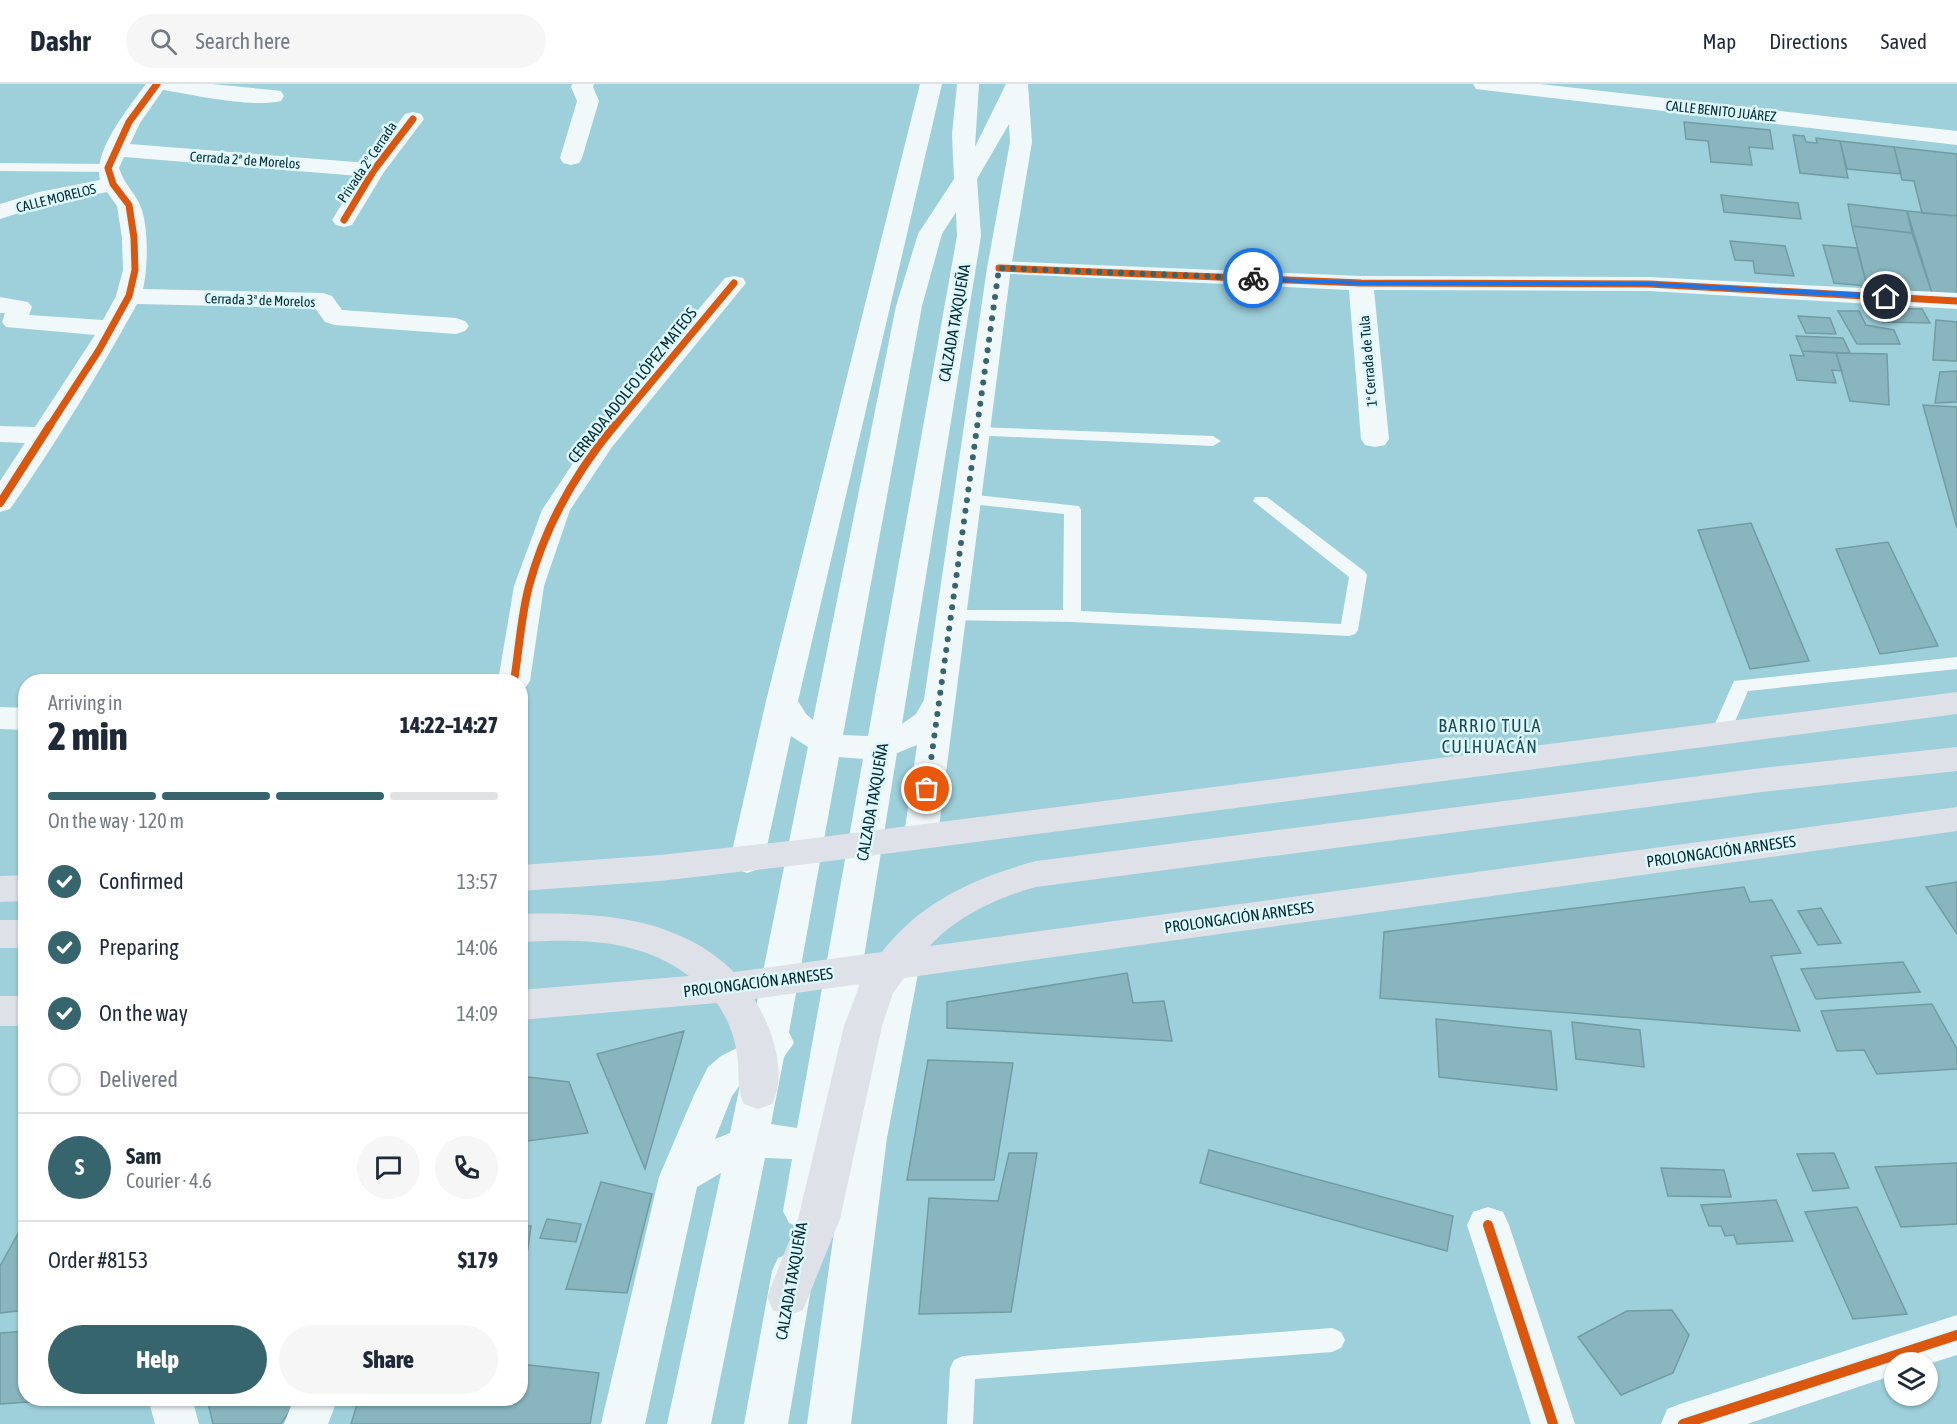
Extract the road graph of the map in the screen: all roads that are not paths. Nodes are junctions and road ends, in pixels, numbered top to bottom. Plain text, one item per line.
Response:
1 (157, 84) edge
2 (163, 84) edge
3 (583, 84) edge
4 (931, 84) edge
5 (968, 84) edge
6 (1018, 84) edge
7 (1484, 84) edge
8 (273, 96) dead end
9 (413, 119) dead end
10 (1957, 138) edge
11 (571, 158) dead end
12 (0, 167) edge
13 (112, 168) junction
14 (374, 170) junction
15 (0, 212) edge
16 (344, 220) dead end
17 (999, 268) junction
18 (734, 283) dead end
19 (1361, 283) junction
20 (129, 296) junction
21 (1957, 301) edge
22 (0, 305) edge
23 (456, 326) dead end
24 (111, 328) junction
25 (976, 432) junction
26 (0, 434) edge
27 (45, 436) junction
28 (1375, 440) dead end
29 (1214, 441) dead end
30 (967, 499) junction
31 (1262, 501) dead end
32 (0, 503) edge
33 (951, 616) junction
34 (1072, 616) junction
35 (1957, 663) edge
36 (515, 674) edge
37 (940, 698) junction
38 (783, 701) junction
39 (1957, 703) edge
40 (0, 718) edge
41 (18, 719) edge
42 (1720, 735) junction
43 (1957, 759) edge
44 (1957, 819) edge
45 (921, 836) junction
46 (747, 860) junction
47 (528, 878) edge
48 (18, 888) edge
49 (0, 889) edge
50 (528, 928) edge
51 (0, 934) edge
52 (18, 934) edge
53 (902, 963) junction
54 (733, 987) junction
55 (528, 1004) edge
56 (0, 1011) edge
57 (18, 1011) edge
58 (758, 1093) junction
59 (679, 1177) junction
60 (860, 1202) junction
61 (1488, 1225) dead end
62 (788, 1297) junction
63 (1957, 1335) edge
64 (1332, 1340) dead end
65 (172, 1406) edge
66 (313, 1406) edge
67 (177, 1424) edge
68 (306, 1424) edge
69 (623, 1424) edge
70 (689, 1424) edge
71 (766, 1424) edge
72 (829, 1424) edge
73 (960, 1424) edge
74 (1553, 1424) edge
75 (1683, 1424) edge

1 - 13 main road
2 - 8 main road
3 - 11 main road
4 - 38 main road
5 - 62 main road, CALZADA TAXQUEÑA
6 - 17 main road
6 - 58 main road
7 - 10 main road, CALLE BENITO JUÁREZ
9 - 14 main road, Privada 2º Cerrada
12 - 13 lane
13 - 14 main road, Cerrada 2ª de Morelos
13 - 15 main road, CALLE MORELOS
13 - 20 main road
14 - 16 main road, Privada 2º Cerrada
17 - 19 main road
17 - 25 main road
18 - 36 main road, CERRADA ADOLFO LÓPEZ MATEOS
19 - 21 main road
19 - 28 main road, 1ª Cerrada de Tula
20 - 23 main road, Cerrada 3ª de Morelos
20 - 24 main road
22 - 24 main road
24 - 27 main road
25 - 29 lane
25 - 30 main road
26 - 27 main road
27 - 32 main road
30 - 33 main road
30 - 34 lane
31 - 34 lane
33 - 34 lane
33 - 37 main road
35 - 42 lane
37 - 38 main road
37 - 45 main road
38 - 46 main road
39 - 42 main road
40 - 41 main road
42 - 45 main road
43 - 62 main road
44 - 53 main road, PROLONGACIÓN ARNESES
45 - 46 main road
46 - 47 main road
48 - 49 main road
50 - 58 main road
51 - 52 main road
53 - 54 main road, PROLONGACIÓN ARNESES
53 - 60 main road
54 - 55 main road, PROLONGACIÓN ARNESES
54 - 59 main road
56 - 57 main road
58 - 70 main road
59 - 60 main road
59 - 69 main road
60 - 72 main road
61 - 74 main road
62 - 71 main road, CALZADA TAXQUEÑA
63 - 75 main road
64 - 73 lane
65 - 67 main road
66 - 68 main road

